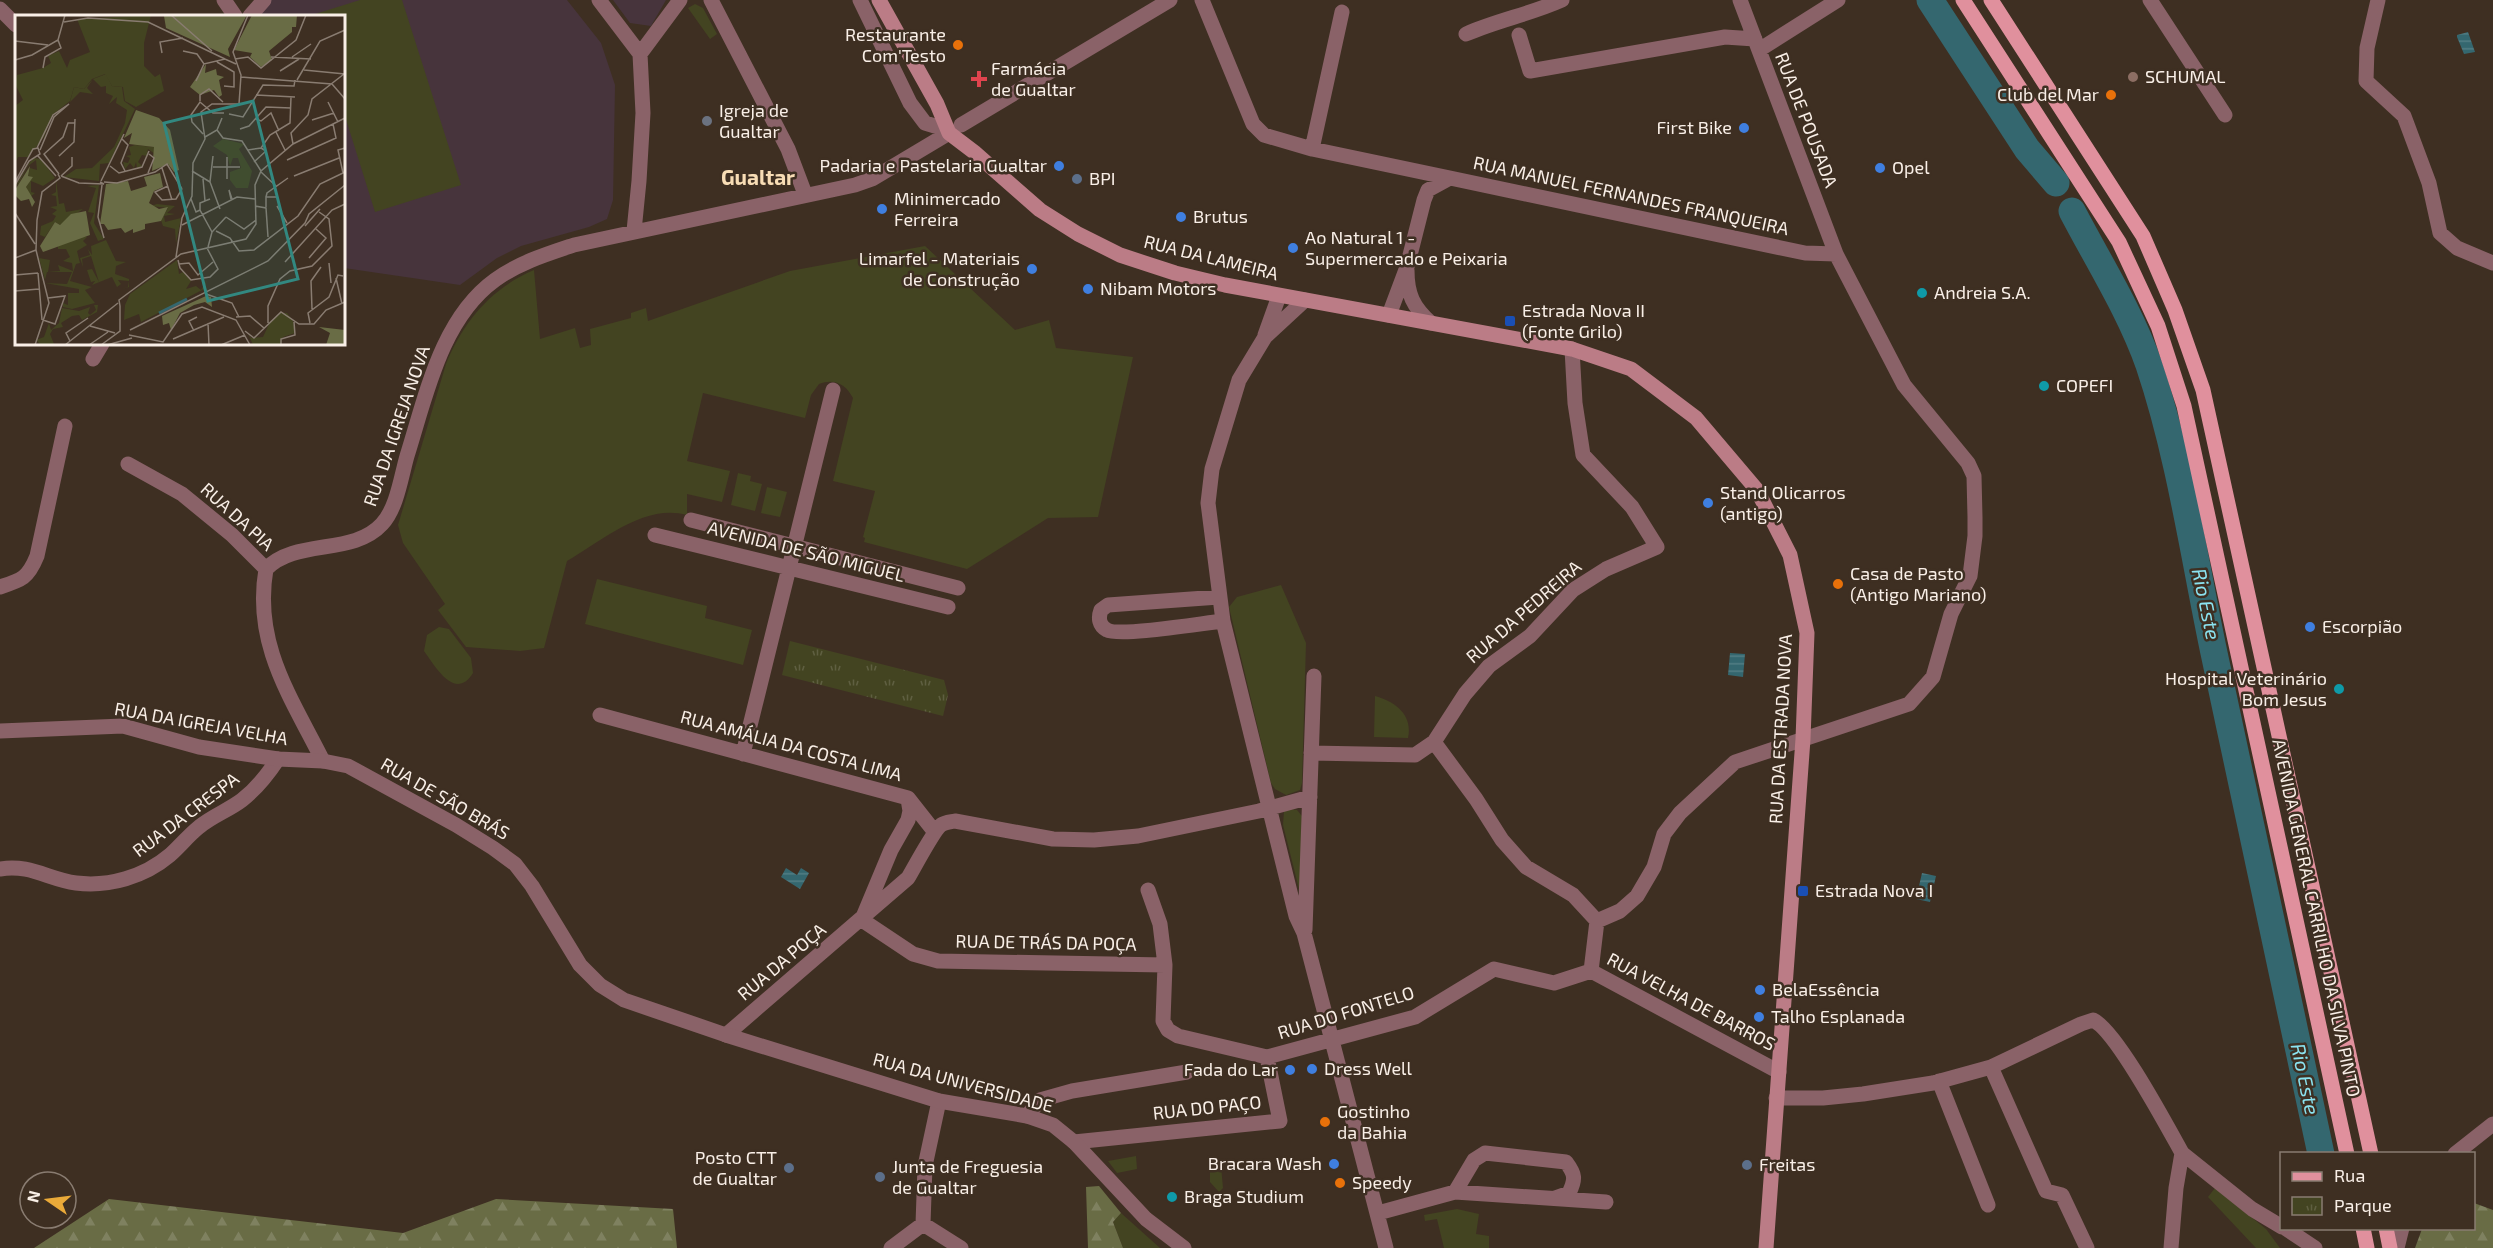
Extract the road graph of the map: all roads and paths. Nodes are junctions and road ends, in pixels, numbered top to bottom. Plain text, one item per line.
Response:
1 (224, 0) edge
2 (264, 0) edge
3 (599, 0) edge
4 (680, 0) edge
5 (711, 0) edge
6 (861, 0) edge
7 (879, 0) edge
8 (1170, 0) edge
9 (1202, 0) edge
10 (1562, 0) edge
11 (1838, 0) edge
12 (1963, 0) edge
13 (1991, 0) edge
14 (2150, 0) edge
15 (2378, 0) edge
16 (1742, 4) edge
17 (0, 9) edge
18 (1342, 12) dead end
19 (234, 15) edge
20 (250, 15) edge
21 (15, 25) edge
22 (1466, 34) dead end
23 (1519, 34) dead end
24 (1725, 37) junction
25 (1757, 44) junction
26 (640, 54) junction
27 (2225, 115) dead end
28 (954, 129) junction
29 (1312, 149) junction
30 (1450, 178) junction
31 (805, 194) junction
32 (634, 231) junction
33 (1836, 254) junction
34 (2493, 263) edge
35 (1407, 267) junction
36 (1279, 296) junction
37 (1305, 300) junction
38 (1394, 316) junction
39 (1431, 323) junction
40 (1265, 337) junction
41 (101, 345) edge
42 (1572, 349) junction
43 (93, 360) dead end
44 (833, 390) dead end
45 (65, 426) dead end
46 (128, 464) dead end
47 (691, 520) dead end
48 (655, 535) dead end
49 (796, 546) junction
50 (789, 568) junction
51 (267, 569) junction
52 (0, 587) edge
53 (958, 588) dead end
54 (1219, 597) junction
55 (948, 607) dead end
56 (1224, 625) junction
57 (1314, 676) dead end
58 (600, 715) dead end
59 (0, 731) edge
60 (1803, 738) junction
61 (1434, 742) junction
62 (1311, 753) junction
63 (743, 754) junction
64 (278, 759) junction
65 (322, 761) junction
66 (1310, 797) junction
67 (908, 798) junction
68 (1268, 808) junction
69 (934, 831) junction
70 (0, 869) edge
71 (1148, 890) dead end
72 (862, 920) junction
73 (1597, 921) junction
74 (1304, 933) junction
75 (1164, 964) junction
76 (1591, 970) junction
77 (726, 1035) junction
78 (1332, 1039) junction
79 (1267, 1057) junction
80 (1992, 1067) junction
81 (1187, 1072) dead end
82 (1779, 1072) junction
83 (1940, 1081) junction
84 (1776, 1098) junction
85 (939, 1101) junction
86 (1028, 1116) junction
87 (2493, 1124) edge
88 (1074, 1142) junction
89 (2347, 1152) edge
90 (2372, 1152) edge
91 (2458, 1152) edge
92 (2182, 1153) junction
93 (1455, 1192) junction
94 (1555, 1198) junction
95 (1606, 1202) dead end
96 (1988, 1205) dead end
97 (1378, 1213) junction
98 (2280, 1223) edge
99 (923, 1224) junction
100 (2292, 1230) edge
101 (2363, 1230) edge
102 (2386, 1230) edge
103 (2402, 1230) edge
104 (891, 1248) edge
105 (961, 1248) edge
106 (1184, 1248) edge
107 (1386, 1248) edge
108 (1766, 1248) edge
109 (2087, 1248) edge
110 (2171, 1248) edge
111 (2315, 1248) edge
112 (2367, 1248) edge
113 (2390, 1248) edge
114 (2397, 1248) edge

1 - 19 street
2 - 20 street
3 - 26 street
4 - 26 street
5 - 31 street
6 - 28 street, RUA DA LAMEIRA
7 - 28 main road, RUA DA LAMEIRA
8 - 28 street, RUA DA IGREJA NOVA
9 - 29 street
10 - 22 street
11 - 25 street
12 - 89 main road, AVENIDA GENERAL CARRILHO DA SILVA PINTO
13 - 90 main road, AVENIDA GENERAL CARRILHO DA SILVA PINTO
14 - 27 street
15 - 34 street
16 - 24 street
16 - 25 street, RUA DE POUSADA
17 - 21 street
18 - 29 street
23 - 24 street
24 - 25 street
25 - 33 street, RUA DE POUSADA
26 - 32 street
28 - 31 street, RUA DA IGREJA NOVA
28 - 36 main road, RUA DA LAMEIRA
29 - 30 street
30 - 33 street, RUA MANUEL FERNANDES FRANQUEIRA
30 - 35 street, RUA MANUEL FERNANDES FRANQUEIRA
31 - 32 street, RUA DA IGREJA NOVA
32 - 51 street, RUA DA IGREJA NOVA
33 - 60 street, RUA DE POUSADA
35 - 38 street, RUA MANUEL FERNANDES FRANQUEIRA
35 - 39 street, RUA MANUEL FERNANDES FRANQUEIRA
36 - 37 main road, RUA DA LAMEIRA
36 - 40 street
37 - 38 main road, RUA DA LAMEIRA
37 - 40 street
38 - 39 main road, RUA DA ESTRADA NOVA
39 - 42 main road, RUA DA ESTRADA NOVA
40 - 54 street
41 - 43 street
42 - 60 main road, RUA DA ESTRADA NOVA
42 - 61 street, RUA DA PEDREIRA
44 - 49 street
45 - 52 street
46 - 51 street, RUA DA PIA
47 - 49 street, AVENIDA DE SÃO MIGUEL
48 - 50 street, AVENIDA DE SÃO MIGUEL
49 - 50 street
49 - 53 street, AVENIDA DE SÃO MIGUEL
50 - 55 street, AVENIDA DE SÃO MIGUEL
50 - 63 street
51 - 65 street, RUA DA PIA
54 - 56 street
54 - 56 street
56 - 68 street
57 - 62 street
58 - 63 street, RUA AMÁLIA DA COSTA LIMA
59 - 64 street, RUA DA IGREJA VELHA
60 - 73 street, RUA DE POUSADA
60 - 82 main road, RUA DA ESTRADA NOVA
61 - 62 street
61 - 73 street
62 - 66 street
63 - 67 street, RUA AMÁLIA DA COSTA LIMA
64 - 65 street, RUA DA IGREJA VELHA
64 - 70 street, RUA DA CRESPA
65 - 77 street, RUA DE SÃO BRÁS
66 - 68 street
66 - 74 street
67 - 69 street, RUA AMÁLIA DA COSTA LIMA
67 - 72 street, RUA DA POÇA
68 - 69 street
68 - 74 street
69 - 72 street, RUA DA POÇA
71 - 75 street, RUA DE TRÁS DA POÇA
72 - 75 street, RUA DE TRÁS DA POÇA
72 - 77 street, RUA DA POÇA
73 - 76 street, RUA VELHA DE BARROS
74 - 78 street
75 - 79 street, RUA DO FONTELO
76 - 78 street, RUA DO FONTELO
76 - 82 street, RUA VELHA DE BARROS
77 - 85 street, RUA DA UNIVERSIDADE
78 - 79 street, RUA DO FONTELO
78 - 97 street
79 - 88 street, RUA DO PAÇO
80 - 83 street
80 - 92 street
80 - 109 street
81 - 86 street
82 - 84 main road, RUA DA ESTRADA NOVA
83 - 84 street
83 - 96 street
84 - 108 main road, RUA DA ESTRADA NOVA
85 - 86 street, RUA DA UNIVERSIDADE
85 - 99 street
86 - 88 street, RUA DA UNIVERSIDADE
87 - 91 street
88 - 106 street, RUA DA UNIVERSIDADE
92 - 98 street
92 - 110 street
93 - 94 street
93 - 94 street
93 - 97 street
94 - 95 street
97 - 107 street
99 - 104 street
99 - 105 street
100 - 111 street
101 - 112 main road
102 - 113 main road
103 - 114 street

